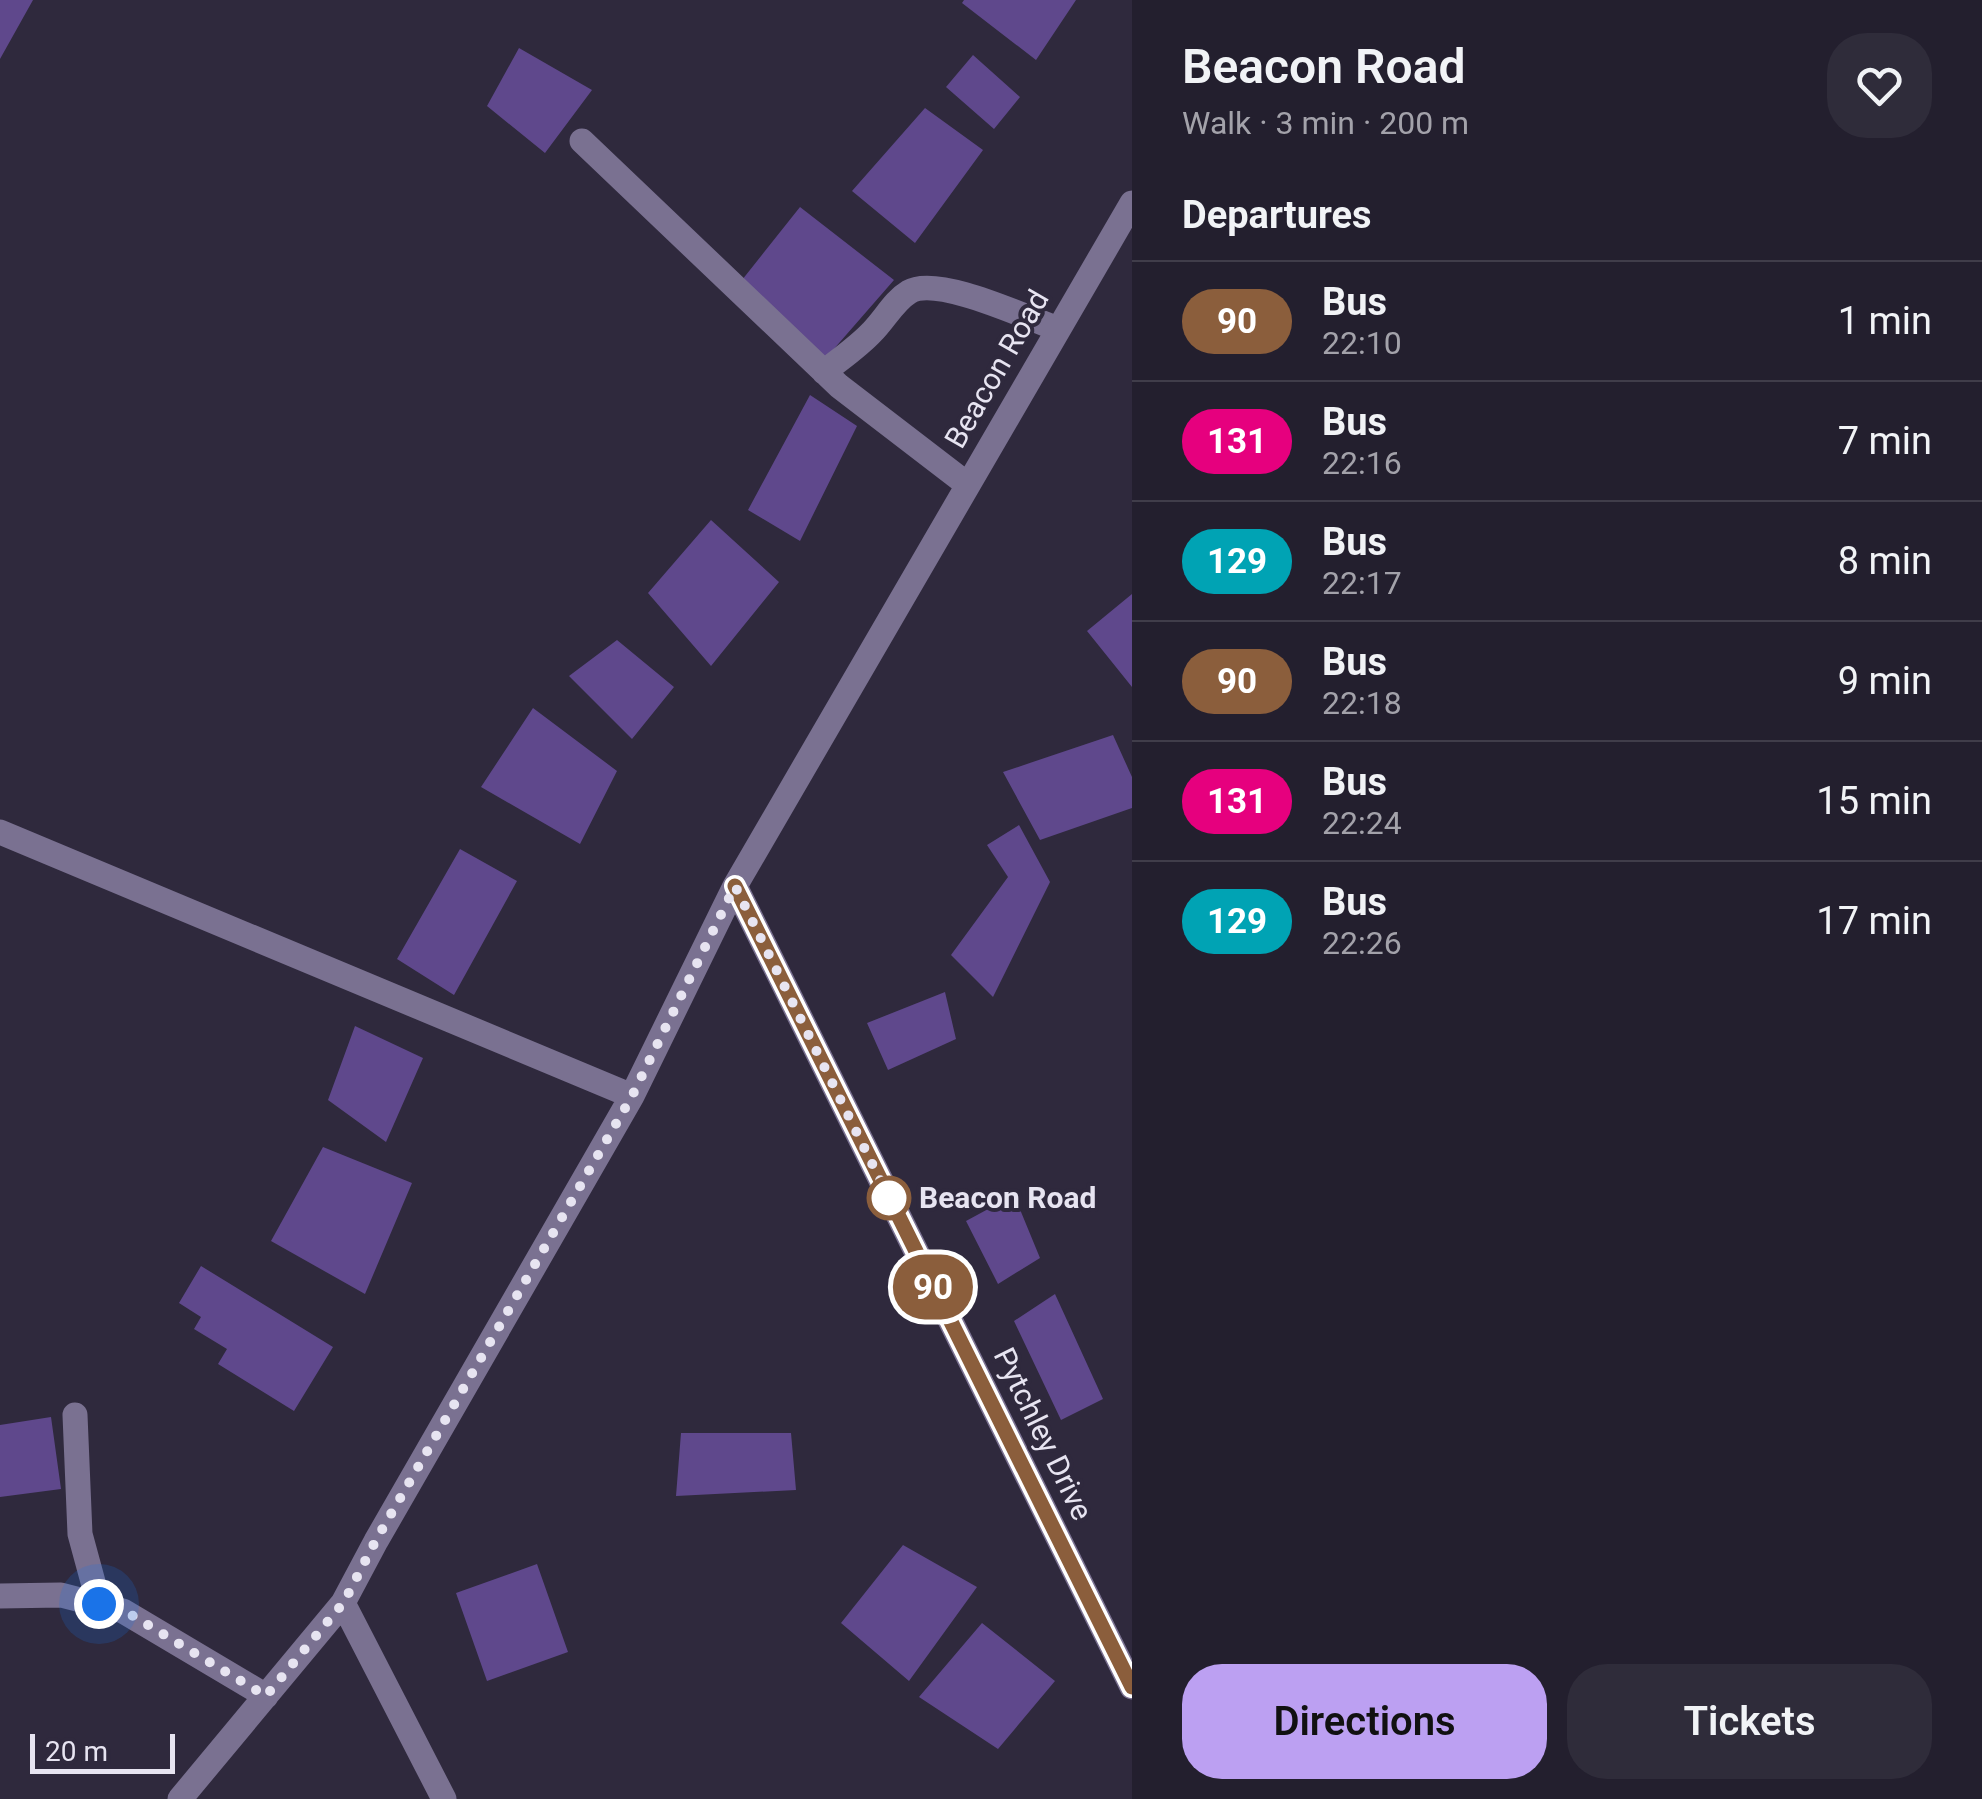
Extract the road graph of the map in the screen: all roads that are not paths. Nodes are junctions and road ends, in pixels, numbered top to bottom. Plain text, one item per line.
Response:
1 (582, 141) dead end
2 (1132, 203) edge
3 (1058, 329) junction
4 (824, 372) junction
5 (968, 485) junction
6 (0, 832) edge
7 (735, 886) junction
8 (632, 1096) junction
9 (75, 1415) dead end
10 (0, 1596) edge
11 (344, 1602) junction
12 (99, 1604) junction
13 (1132, 1687) edge
14 (266, 1696) junction
15 (180, 1799) edge
16 (444, 1799) edge

1 - 4 street
2 - 3 street, Beacon Road
3 - 4 street
3 - 5 street, Beacon Road
4 - 5 street
5 - 7 street, Beacon Road
6 - 8 street
7 - 8 street, Beacon Road
7 - 13 street, Pytchley Drive
8 - 11 street, Beacon Road
9 - 12 street
10 - 12 street
11 - 14 street, Beacon Road
11 - 16 street
12 - 14 street
14 - 15 street, Beacon Road

